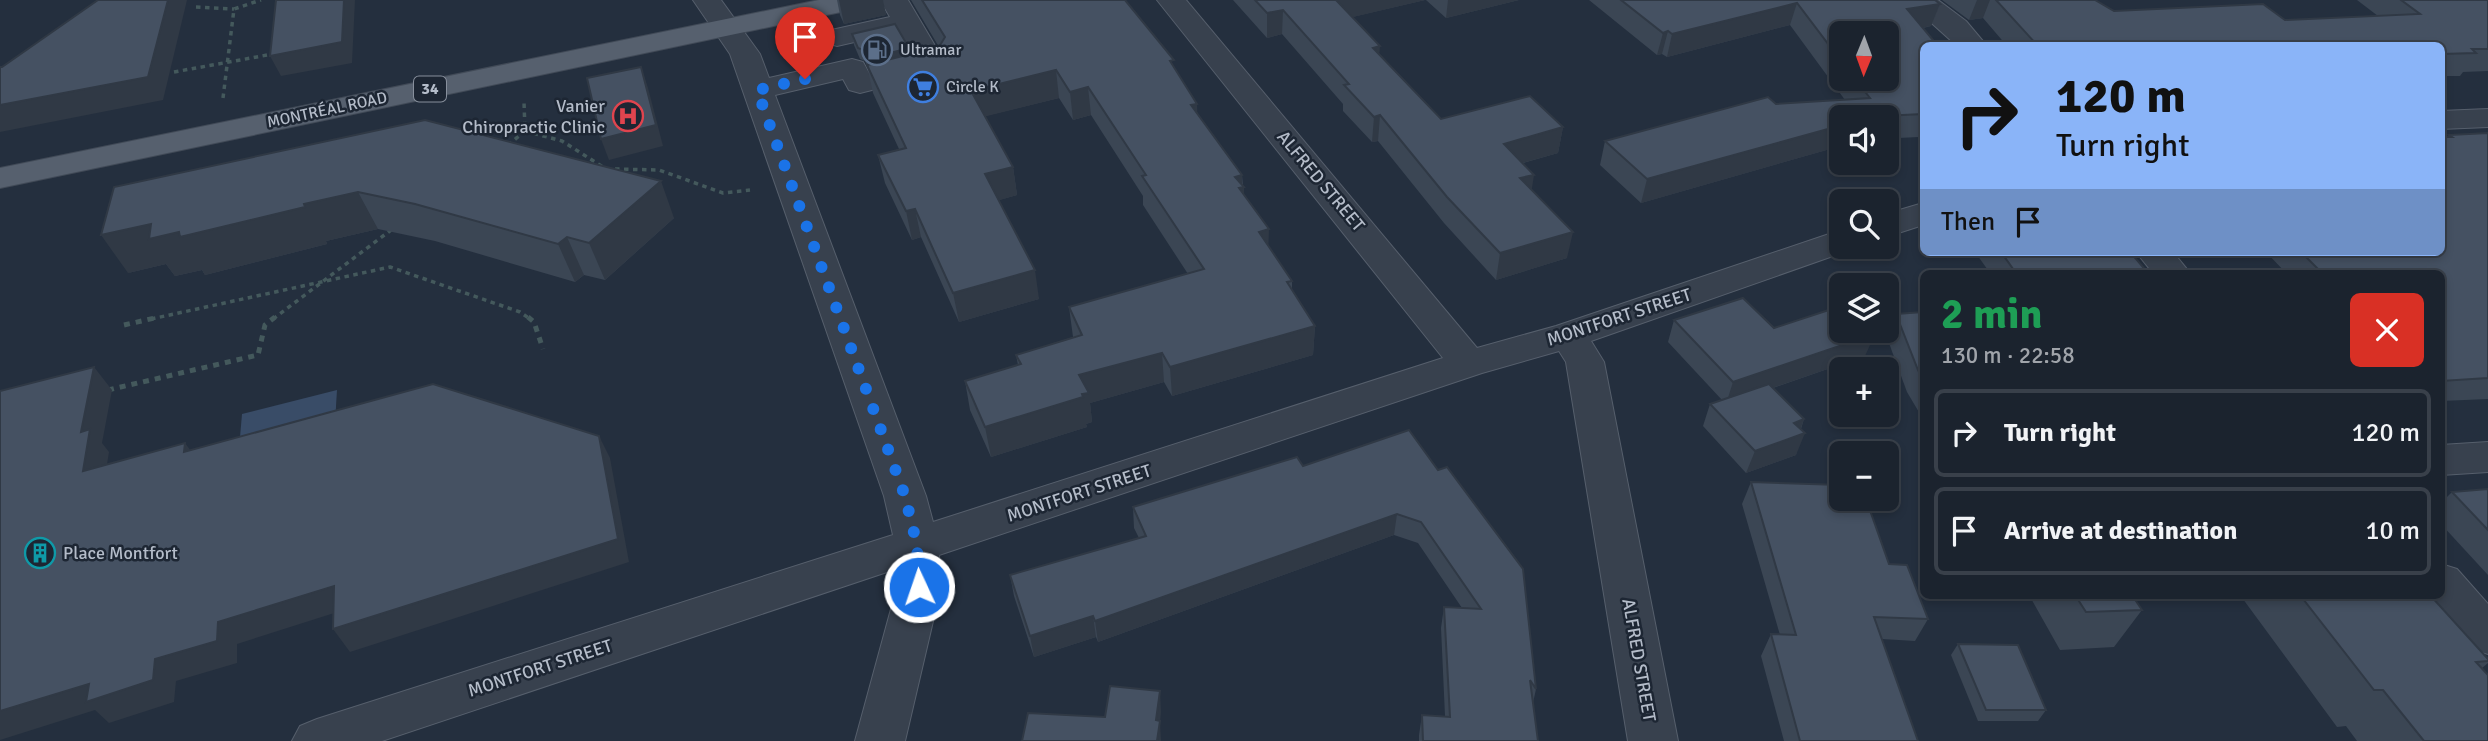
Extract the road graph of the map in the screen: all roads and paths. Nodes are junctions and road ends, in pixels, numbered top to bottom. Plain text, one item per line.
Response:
1 (261, 0) edge
2 (860, 0) edge
3 (1171, 0) edge
4 (1920, 0) edge
5 (196, 6) dead end
6 (823, 8) junction
7 (234, 9) junction
8 (717, 14) edge
9 (903, 27) edge
10 (1969, 42) edge
11 (277, 53) edge
12 (848, 54) junction
13 (227, 62) junction
14 (174, 72) dead end
15 (757, 90) junction
16 (524, 94) dead end
17 (222, 107) dead end
18 (2488, 118) edge
19 (2445, 120) edge
20 (525, 131) junction
21 (505, 146) edge
22 (0, 178) edge
23 (750, 190) dead end
24 (1920, 214) edge
25 (1899, 221) edge
26 (391, 230) edge
27 (1829, 246) edge
28 (2157, 256) edge
29 (2169, 270) edge
30 (320, 284) junction
31 (124, 325) dead end
32 (1569, 335) junction
33 (543, 349) dead end
34 (1468, 364) junction
35 (95, 393) edge
36 (2488, 457) edge
37 (2445, 460) edge
38 (917, 545) junction
39 (2445, 587) edge
40 (2488, 635) edge
41 (317, 741) edge
42 (880, 741) edge
43 (1653, 741) edge

1 - 7 path
2 - 6 main road, MONTRÉAL ROAD / 34
3 - 34 street, ALFRED STREET
4 - 10 street
5 - 7 path
6 - 8 main road, MONTRÉAL ROAD / 34
6 - 12 street
7 - 13 path
8 - 15 street
8 - 22 main road, MONTRÉAL ROAD / 34
9 - 12 street
9 - 12 street
11 - 13 path
12 - 15 street
13 - 14 path
13 - 17 path
15 - 38 street
16 - 20 path
18 - 19 street
20 - 21 path
20 - 23 path
24 - 25 street
26 - 30 path
27 - 32 street, MONTFORT STREET
28 - 29 street
30 - 31 path
30 - 33 path
30 - 35 path
32 - 34 street, MONTFORT STREET
32 - 43 street, ALFRED STREET
34 - 38 street, MONTFORT STREET
36 - 37 street
38 - 41 street, MONTFORT STREET
38 - 42 street
39 - 40 street

